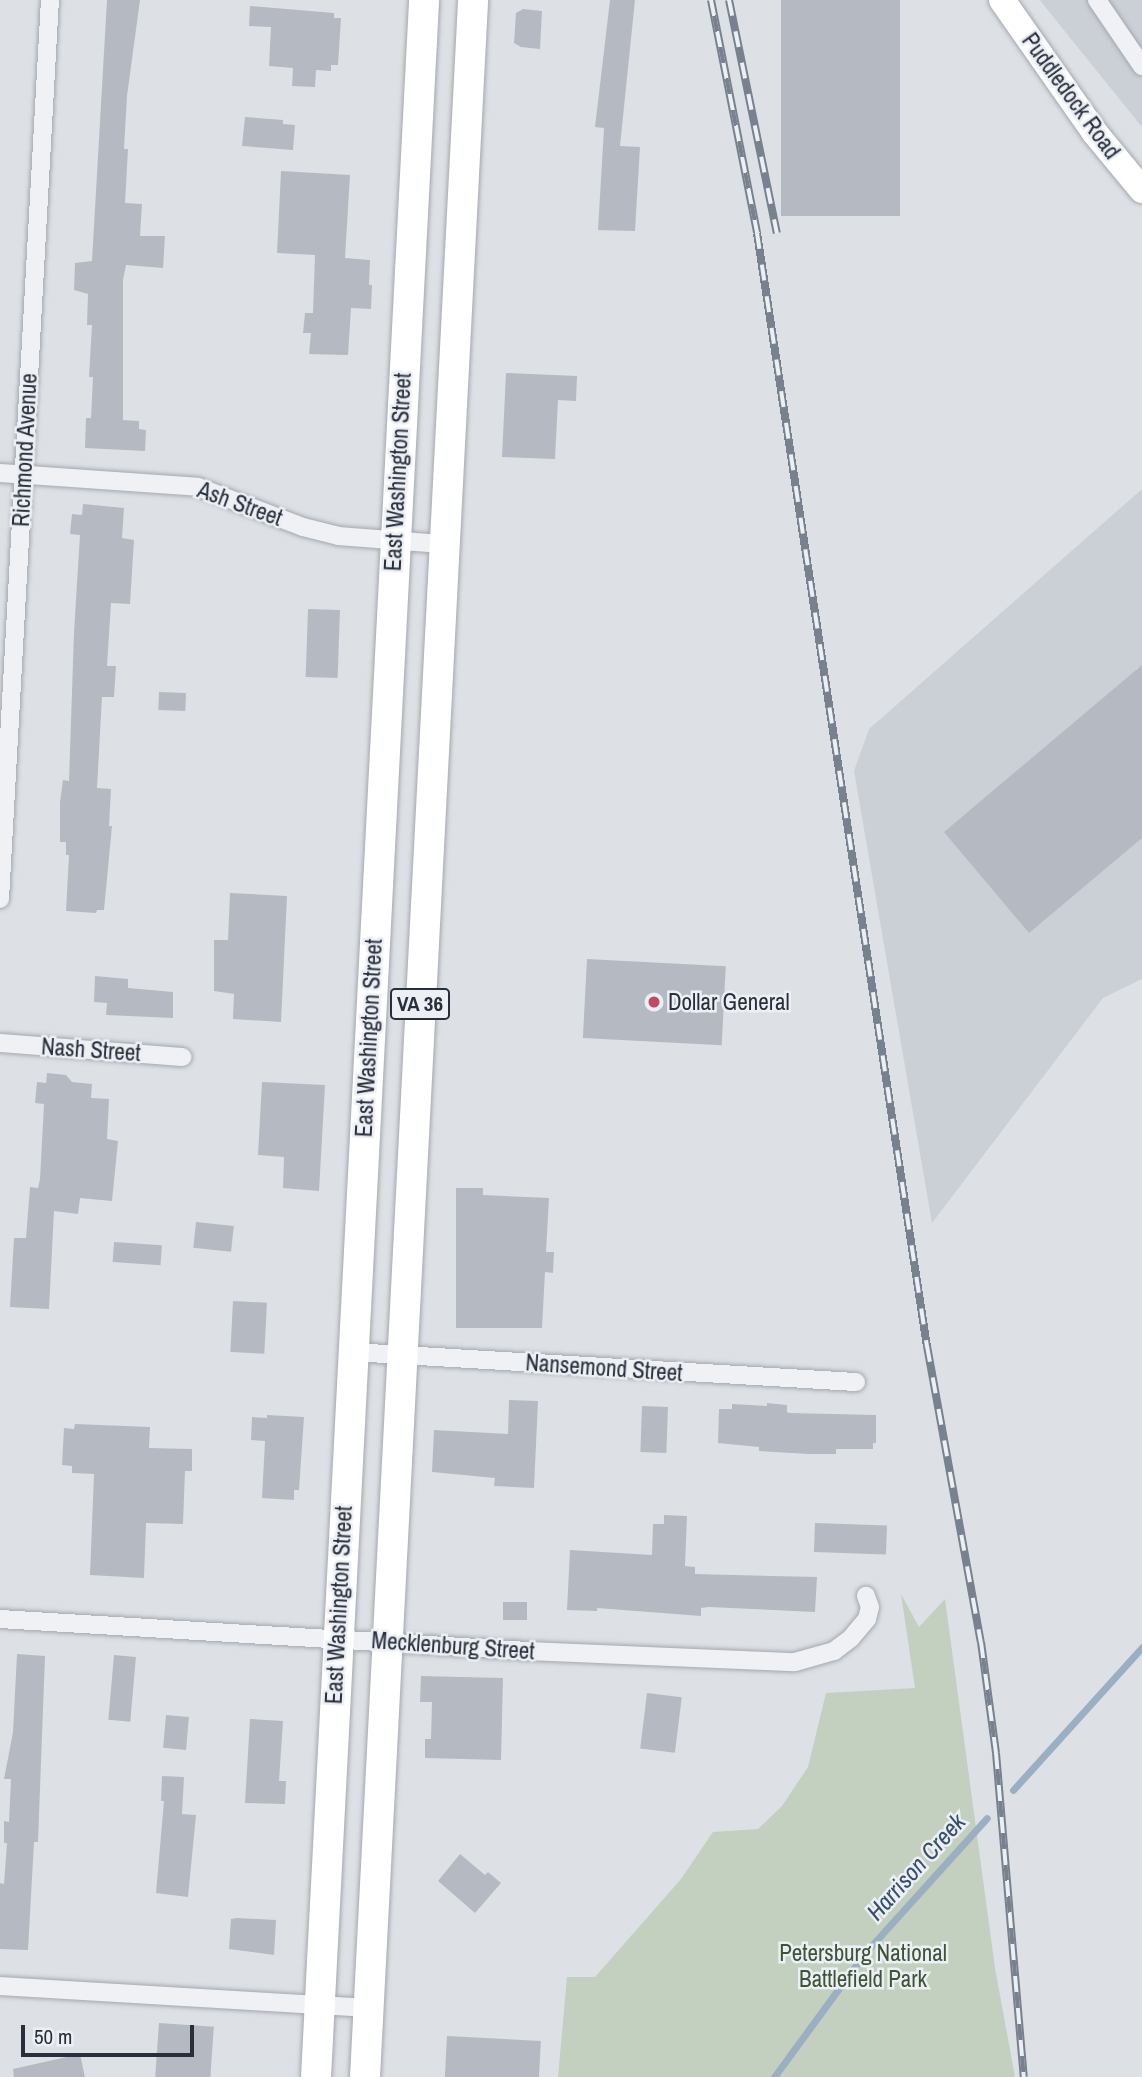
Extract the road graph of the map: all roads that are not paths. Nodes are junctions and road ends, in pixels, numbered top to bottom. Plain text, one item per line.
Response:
1 (50, 0) edge
2 (424, 0) edge
3 (472, 0) edge
4 (1002, 0) edge
5 (1097, 0) edge
6 (1142, 66) edge
7 (1142, 190) edge
8 (0, 473) edge
9 (23, 475) junction
10 (394, 541) junction
11 (442, 544) junction
12 (0, 899) edge
13 (0, 1043) edge
14 (182, 1057) dead end
15 (352, 1352) junction
16 (401, 1355) junction
17 (856, 1382) dead end
18 (866, 1596) dead end
19 (0, 1619) edge
20 (338, 1639) junction
21 (386, 1642) junction
22 (0, 1986) edge
23 (320, 2006) junction
24 (368, 2008) junction
25 (316, 2077) edge
26 (365, 2077) edge

1 - 9 street, Richmond Avenue
2 - 10 highway, East Washington Street / VA 36
3 - 11 highway, VA 36
4 - 7 main road, Puddledock Road
5 - 6 street
8 - 9 street, Ash Street
9 - 10 street, Ash Street
9 - 12 street, Richmond Avenue
10 - 11 street, Ash Street
10 - 15 highway, East Washington Street / VA 36
11 - 16 highway, VA 36
13 - 14 street, Nash Street
15 - 16 street, Nansemond Street
15 - 20 highway, East Washington Street / VA 36
16 - 17 street, Nansemond Street
16 - 21 highway, VA 36
18 - 21 street, Mecklenburg Street
19 - 20 street, Mecklenburg Street
20 - 21 street, Mecklenburg Street
20 - 23 highway, East Washington Street / VA 36
21 - 24 highway, VA 36
22 - 23 street
23 - 24 street
23 - 25 highway, East Washington Street / VA 36
24 - 26 highway, VA 36

